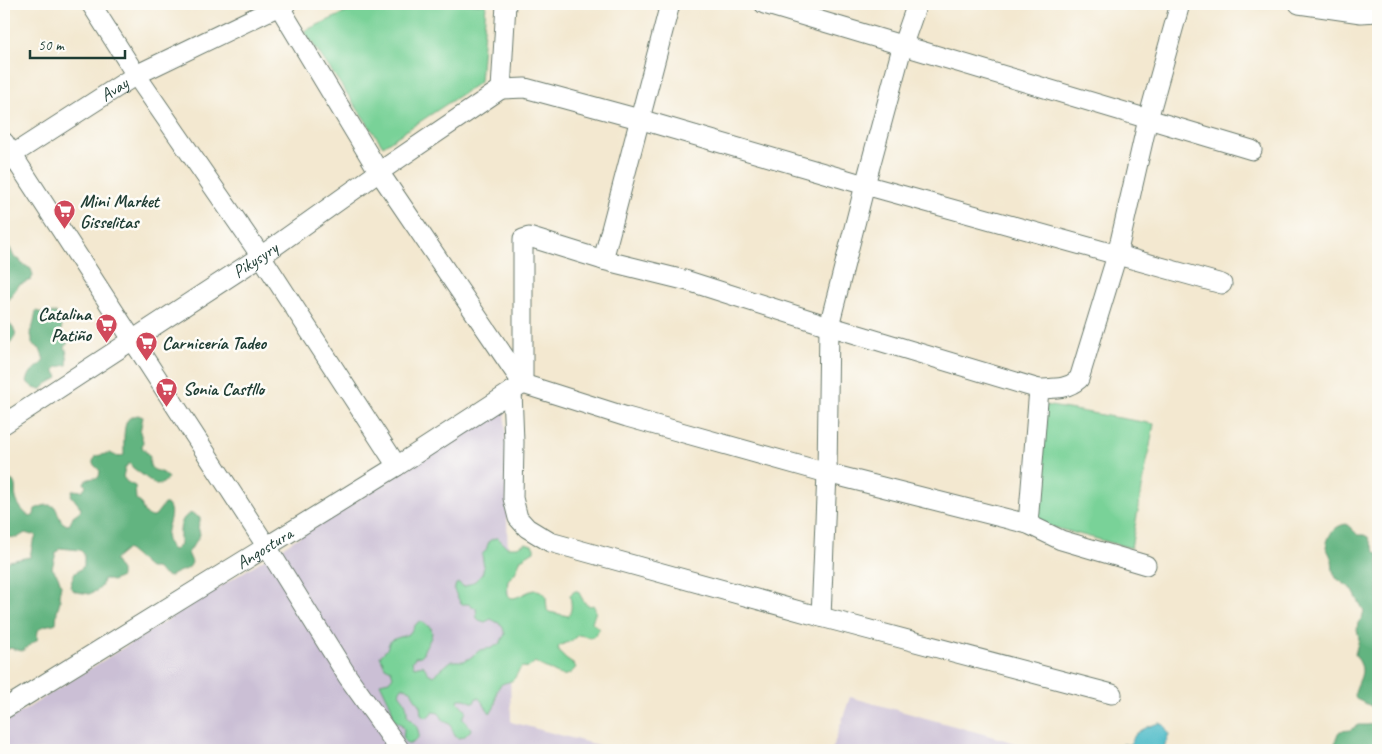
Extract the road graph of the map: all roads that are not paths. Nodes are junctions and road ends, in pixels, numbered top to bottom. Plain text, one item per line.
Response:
1 (91, 4) edge
2 (506, 4) edge
3 (670, 4) edge
4 (764, 4) edge
5 (916, 4) edge
6 (1180, 4) edge
7 (1299, 4) edge
8 (283, 5) edge
9 (1366, 9) edge
10 (903, 44) junction
11 (136, 75) junction
12 (501, 89) junction
13 (639, 119) junction
14 (1148, 119) junction
15 (1252, 150) dead end
16 (6, 152) edge
17 (379, 172) junction
18 (865, 185) junction
19 (1116, 255) junction
20 (261, 256) junction
21 (603, 260) junction
22 (1222, 284) dead end
23 (829, 326) junction
24 (132, 339) junction
25 (518, 387) junction
26 (1039, 389) junction
27 (4, 424) edge
28 (397, 466) junction
29 (827, 473) junction
30 (1028, 524) junction
31 (267, 547) junction
32 (1146, 565) dead end
33 (821, 617) junction
34 (1112, 694) dead end
35 (4, 709) edge
36 (400, 750) edge

1 - 11 street
2 - 12 street
3 - 13 street
4 - 10 street
5 - 10 street
6 - 14 street
7 - 9 street
8 - 11 street, Avay
8 - 17 street
10 - 14 street
10 - 18 street
11 - 16 street, Avay
11 - 20 street
12 - 13 street
12 - 17 street, Pikysyry
13 - 18 street
13 - 21 street
14 - 15 street
14 - 19 street
16 - 24 street
17 - 20 street, Pikysyry
17 - 25 street
18 - 19 street
18 - 23 street
19 - 22 street
19 - 26 street
20 - 24 street, Pikysyry
20 - 28 street
21 - 23 street
21 - 25 street
23 - 26 street
23 - 29 street
24 - 27 street, Pikysyry
24 - 31 street
25 - 28 street, Angostura
25 - 29 street
25 - 33 street
26 - 30 street
28 - 31 street, Angostura
29 - 30 street
29 - 33 street
30 - 32 street
31 - 35 street, Angostura
31 - 36 street
33 - 34 street

